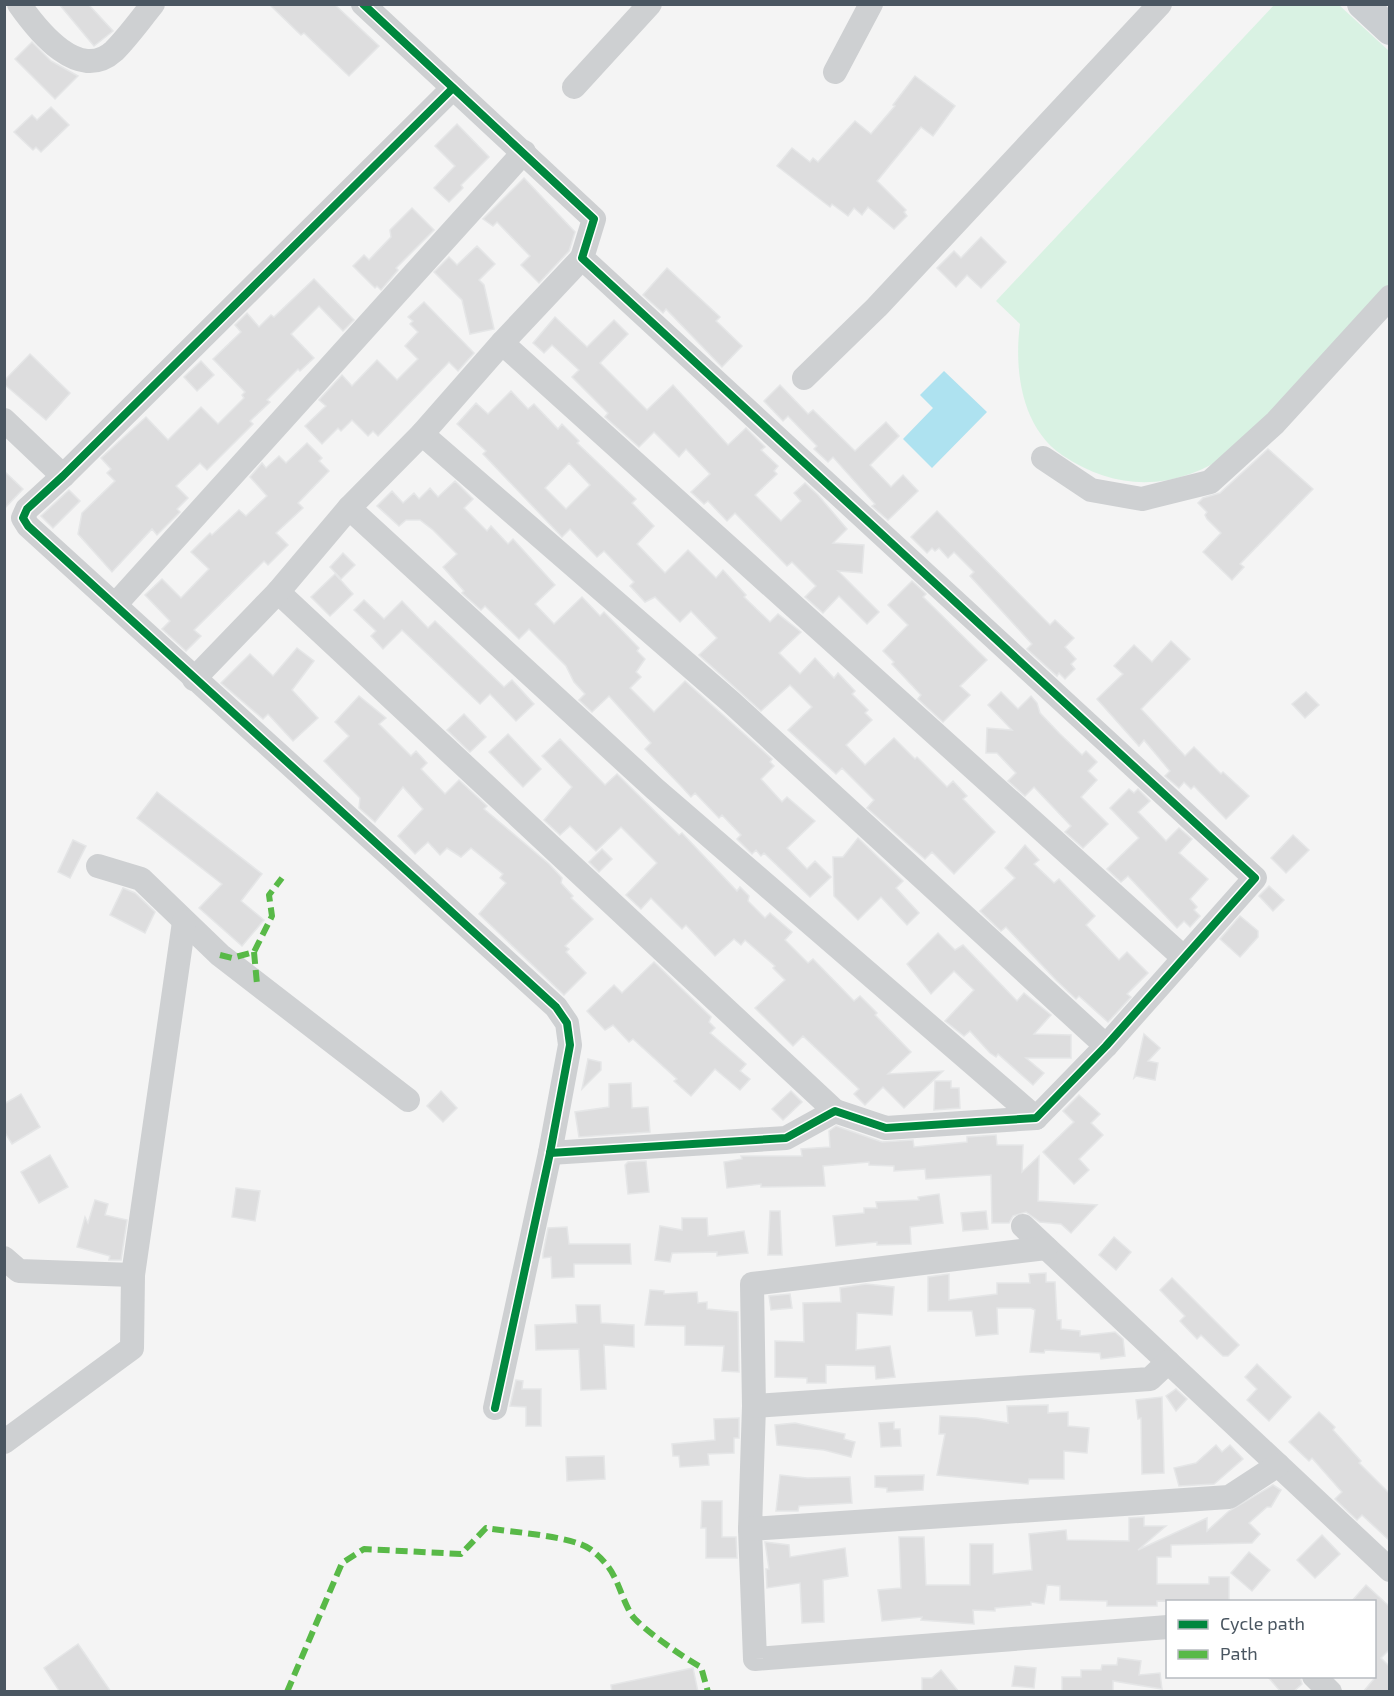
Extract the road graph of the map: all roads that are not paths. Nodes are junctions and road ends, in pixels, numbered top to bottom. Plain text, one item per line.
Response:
1 (19, 4) edge
2 (153, 4) edge
3 (363, 4) edge
4 (650, 4) edge
5 (871, 4) edge
6 (1160, 4) edge
7 (1362, 4) edge
8 (1389, 30) edge
9 (835, 72) dead end
10 (574, 87) dead end
11 (453, 88) junction
12 (524, 152) junction
13 (582, 258) junction
14 (1389, 297) edge
15 (502, 343) junction
16 (804, 378) dead end
17 (4, 420) edge
18 (422, 434) junction
19 (1043, 458) dead end
20 (63, 476) junction
21 (349, 508) junction
22 (278, 592) junction
23 (115, 605) junction
24 (194, 680) junction
25 (98, 866) dead end
26 (184, 922) junction
27 (1184, 958) junction
28 (1106, 1046) junction
29 (408, 1100) dead end
30 (835, 1111) junction
31 (1036, 1118) junction
32 (550, 1153) junction
33 (1023, 1226) dead end
34 (1046, 1248) junction
35 (4, 1258) edge
36 (134, 1275) junction
37 (1168, 1362) junction
38 (754, 1406) junction
39 (495, 1408) dead end
40 (4, 1442) edge
41 (1278, 1465) junction
42 (750, 1529) junction
43 (1389, 1570) edge
44 (1166, 1627) edge
45 (1315, 1678) edge
46 (1330, 1692) edge

1 - 2 street
3 - 11 street
4 - 10 street
5 - 9 street
6 - 16 street
7 - 8 main road
11 - 12 street
11 - 20 street
12 - 13 street
12 - 23 street
13 - 15 street
13 - 27 street
14 - 19 street
15 - 18 street
15 - 27 street
17 - 20 street
18 - 21 street
18 - 28 street
20 - 23 street
21 - 22 street
21 - 31 street
22 - 24 street
22 - 30 street
23 - 24 street
24 - 32 street
25 - 26 street
26 - 29 street
26 - 36 street
27 - 28 street
28 - 31 street
30 - 31 street
30 - 32 street
32 - 39 street
33 - 34 street
34 - 37 street
34 - 38 street
35 - 36 street
36 - 40 street
37 - 38 street
37 - 41 street
38 - 42 street
41 - 42 street
41 - 43 street
42 - 44 street
45 - 46 street

